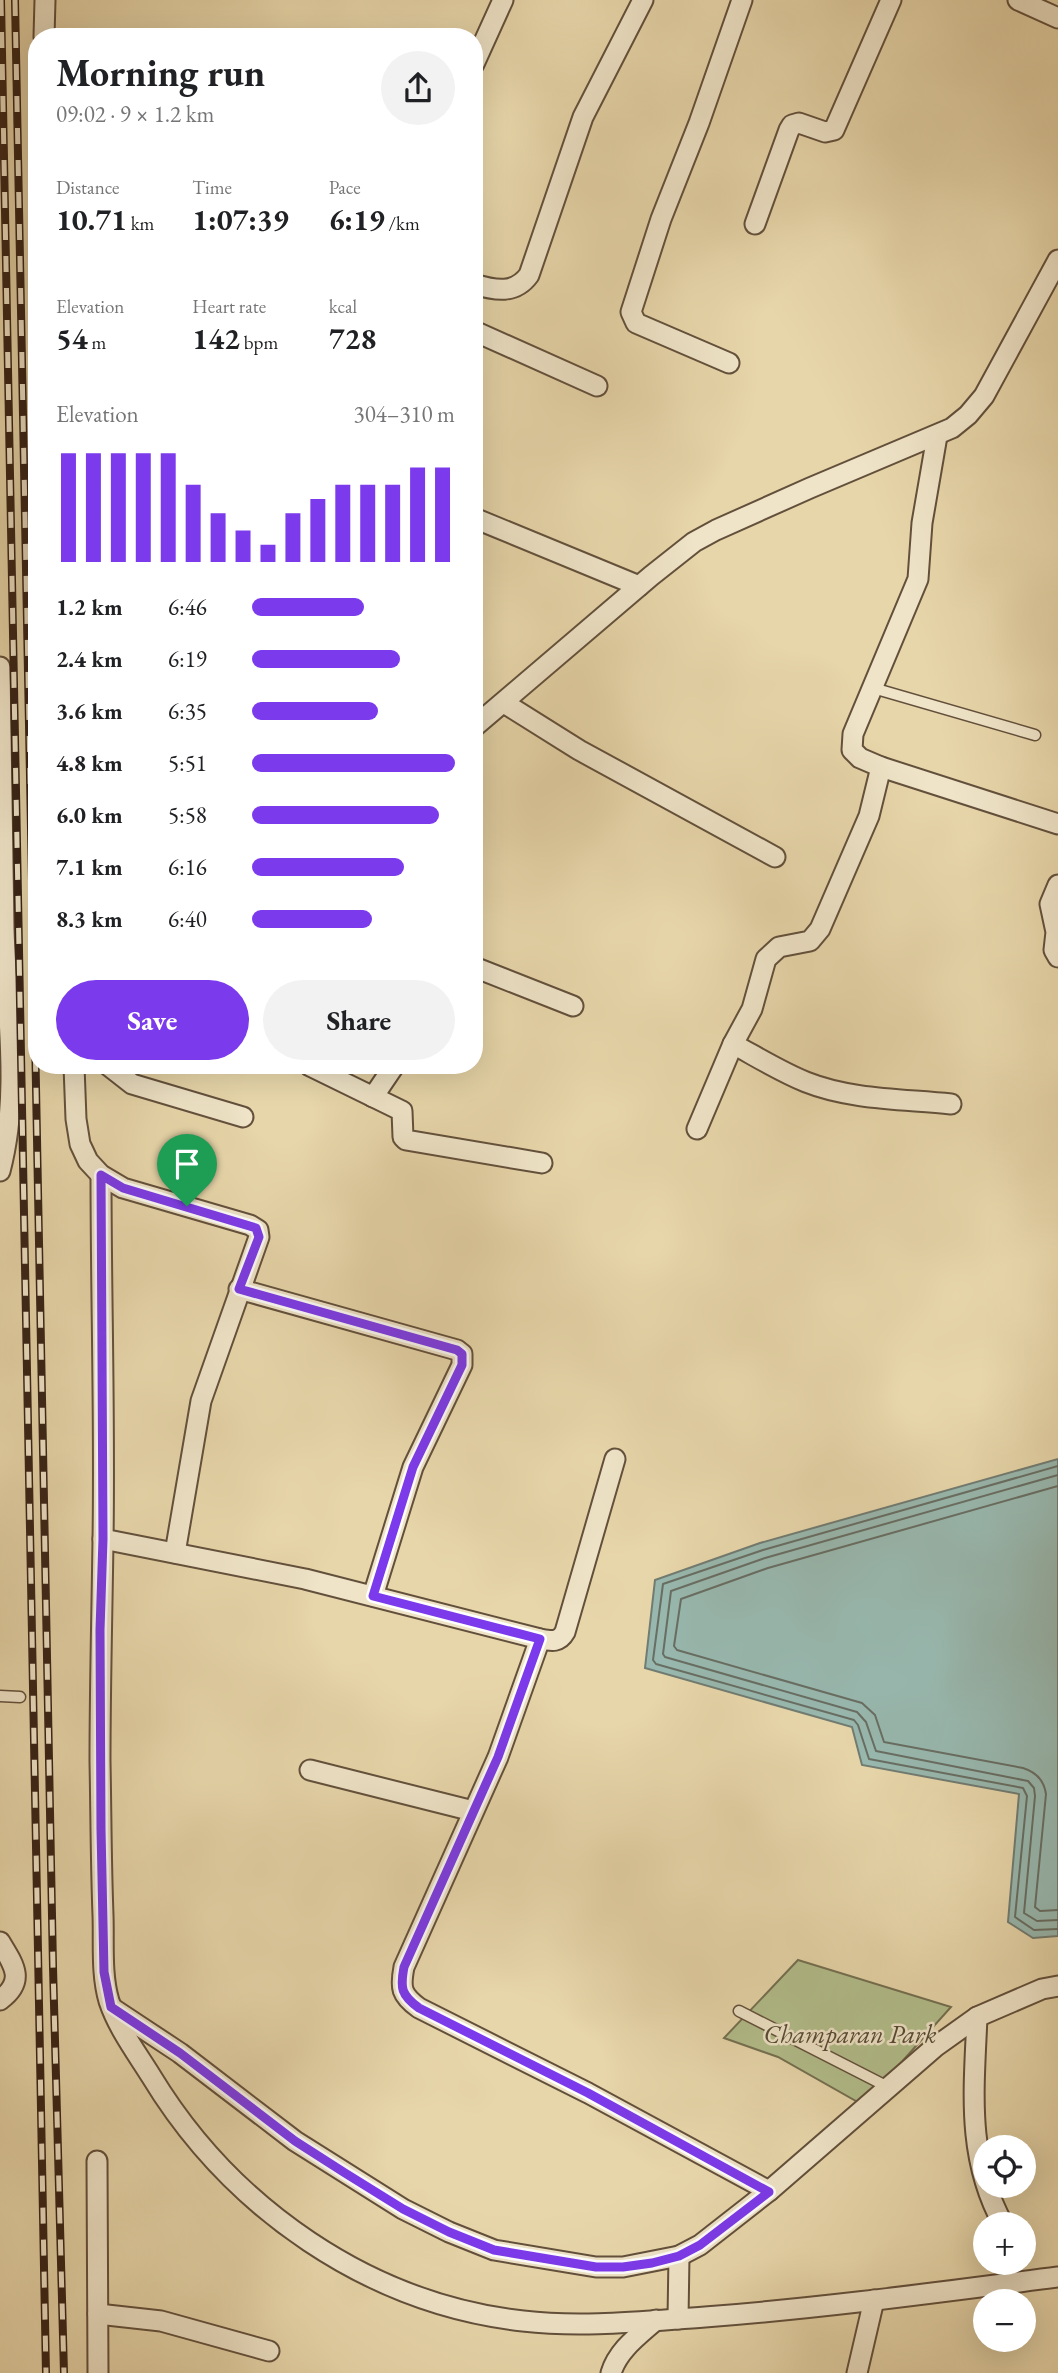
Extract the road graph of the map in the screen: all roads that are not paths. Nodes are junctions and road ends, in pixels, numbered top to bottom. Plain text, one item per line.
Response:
1 (45, 0) edge
2 (503, 0) edge
3 (643, 0) edge
4 (742, 0) edge
5 (891, 0) edge
6 (1018, 0) edge
7 (1058, 18) edge
8 (44, 28) edge
9 (483, 44) edge
10 (755, 224) dead end
11 (1058, 260) edge
12 (483, 286) edge
13 (483, 335) edge
14 (729, 363) dead end
15 (597, 386) dead end
16 (937, 436) junction
17 (483, 522) edge
18 (639, 586) junction
19 (0, 667) edge
20 (873, 688) junction
21 (504, 703) junction
22 (483, 720) edge
23 (1, 727) edge
24 (1035, 735) dead end
25 (881, 767) junction
26 (1058, 824) edge
27 (775, 857) dead end
28 (1058, 885) edge
29 (2, 927) edge
30 (1058, 957) edge
31 (483, 971) edge
32 (573, 1006) dead end
33 (733, 1044) junction
34 (75, 1074) edge
35 (119, 1074) edge
36 (326, 1074) edge
37 (389, 1074) edge
38 (373, 1097) junction
39 (951, 1104) dead end
40 (243, 1117) dead end
41 (697, 1129) dead end
42 (4, 1133) edge
43 (542, 1163) dead end
44 (0, 1171) edge
45 (101, 1175) junction
46 (239, 1289) junction
47 (615, 1459) dead end
48 (103, 1539) junction
49 (175, 1553) junction
50 (373, 1596) junction
51 (540, 1639) junction
52 (0, 1696) edge
53 (20, 1697) dead end
54 (310, 1770) dead end
55 (473, 1811) junction
56 (0, 1942) edge
57 (1058, 1986) edge
58 (0, 2000) edge
59 (111, 2007) junction
60 (739, 2011) dead end
61 (977, 2017) junction
62 (888, 2087) junction
63 (97, 2161) dead end
64 (769, 2192) junction
65 (997, 2212) edge
66 (679, 2256) junction
67 (1036, 2274) edge
68 (1003, 2275) edge
69 (1058, 2277) edge
70 (874, 2300) junction
71 (98, 2314) junction
72 (678, 2319) junction
73 (656, 2320) junction
74 (268, 2351) dead end
75 (98, 2373) edge
76 (611, 2373) edge
77 (857, 2373) edge

1 - 8 street
2 - 9 street
3 - 12 street
4 - 14 street
5 - 10 street
6 - 7 street
11 - 16 street
13 - 15 street
16 - 18 street
16 - 20 street
17 - 18 street
18 - 21 street
19 - 23 street
20 - 24 lane
20 - 25 street
21 - 22 street
21 - 27 street
23 - 29 street
25 - 26 street
25 - 33 street
28 - 30 street
29 - 42 street
31 - 32 street
33 - 39 street
33 - 41 street
34 - 45 street
35 - 40 street
36 - 38 street
37 - 38 street
38 - 43 street
42 - 44 street
45 - 46 street
45 - 48 street
46 - 49 street
46 - 50 street
47 - 51 street
48 - 49 street
48 - 59 street
49 - 50 street
50 - 51 street
51 - 55 street
52 - 53 lane
54 - 55 street
55 - 64 street
56 - 58 street
57 - 61 street
59 - 66 street
59 - 73 street
60 - 62 lane
61 - 62 street
61 - 65 street
62 - 64 street
63 - 71 street
64 - 66 street
66 - 72 street
67 - 69 street
68 - 70 street
70 - 72 street
70 - 77 street
71 - 74 street
71 - 75 street
72 - 73 street
73 - 76 street

